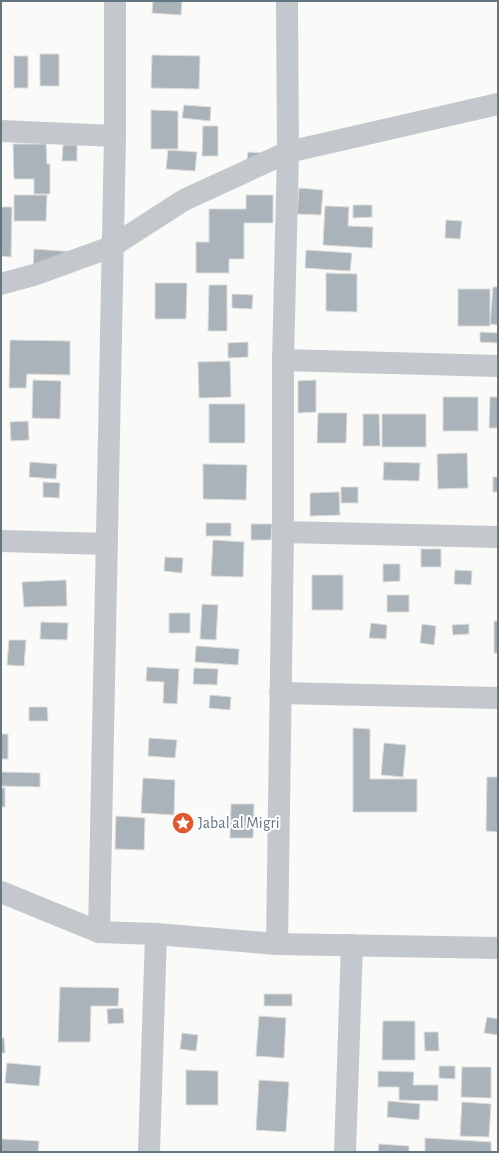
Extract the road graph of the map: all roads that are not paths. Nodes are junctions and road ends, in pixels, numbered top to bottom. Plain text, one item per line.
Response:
1 (115, 1) edge
2 (287, 1) edge
3 (498, 104) edge
4 (1, 131) edge
5 (115, 136) junction
6 (288, 152) junction
7 (111, 247) junction
8 (1, 284) edge
9 (283, 360) junction
10 (498, 366) edge
11 (283, 532) junction
12 (498, 537) edge
13 (1, 541) edge
14 (107, 544) junction
15 (280, 693) junction
16 (498, 698) edge
17 (1, 892) edge
18 (99, 932) junction
19 (156, 934) junction
20 (277, 944) junction
21 (352, 945) junction
22 (498, 948) edge
23 (148, 1152) edge
24 (345, 1152) edge

1 - 5 street
2 - 6 street
3 - 6 street
4 - 5 street
5 - 7 street
6 - 7 street
6 - 9 street
7 - 8 street
7 - 14 street
9 - 10 street
9 - 11 street
11 - 12 street
11 - 15 street
13 - 14 street
14 - 18 street
15 - 16 street
15 - 20 street
17 - 18 street
18 - 19 street
19 - 20 street
19 - 23 street
20 - 21 street
21 - 22 street
21 - 24 street

